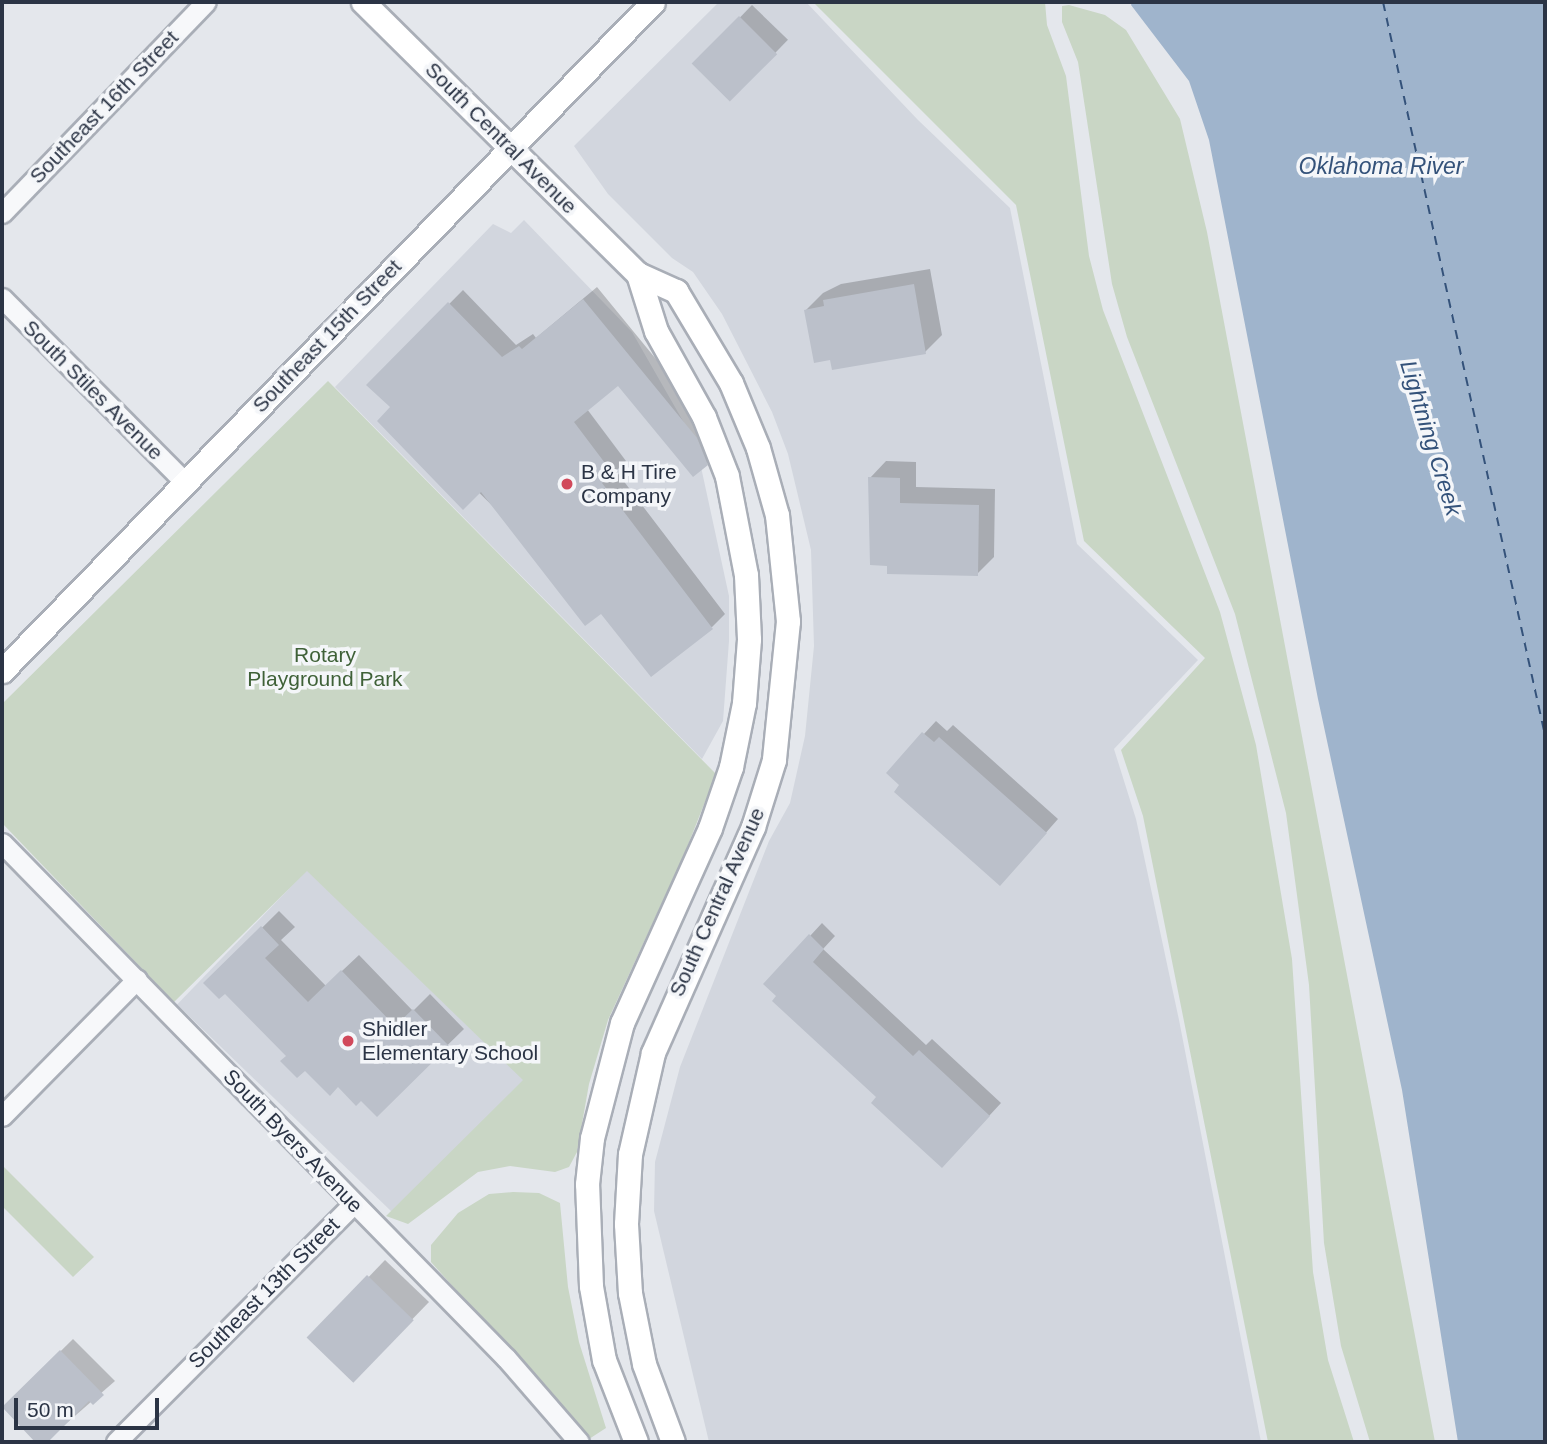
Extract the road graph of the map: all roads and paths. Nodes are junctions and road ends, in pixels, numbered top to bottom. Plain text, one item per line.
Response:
1 (206, 2) edge
2 (363, 2) edge
3 (653, 2) edge
4 (512, 148) junction
5 (2, 213) edge
6 (638, 274) junction
7 (2, 298) edge
8 (185, 482) junction
9 (2, 671) edge
10 (2, 843) edge
11 (137, 979) junction
12 (2, 1116) edge
13 (353, 1204) junction
14 (569, 1438) edge
15 (116, 1442) edge
16 (636, 1442) edge
17 (673, 1442) edge

1 - 5 street, Southeast 16th Street
2 - 4 main road, South Central Avenue
3 - 4 main road, Southeast 15th Street
4 - 6 main road, South Central Avenue
4 - 8 main road, Southeast 15th Street
6 - 16 main road, South Central Avenue
6 - 17 main road, South Central Avenue
7 - 8 street, South Stiles Avenue
8 - 9 main road, Southeast 15th Street
10 - 11 street, South Byers Avenue
11 - 12 street
11 - 13 street, South Byers Avenue
13 - 14 street, South Byers Avenue
13 - 15 street, Southeast 13th Street

